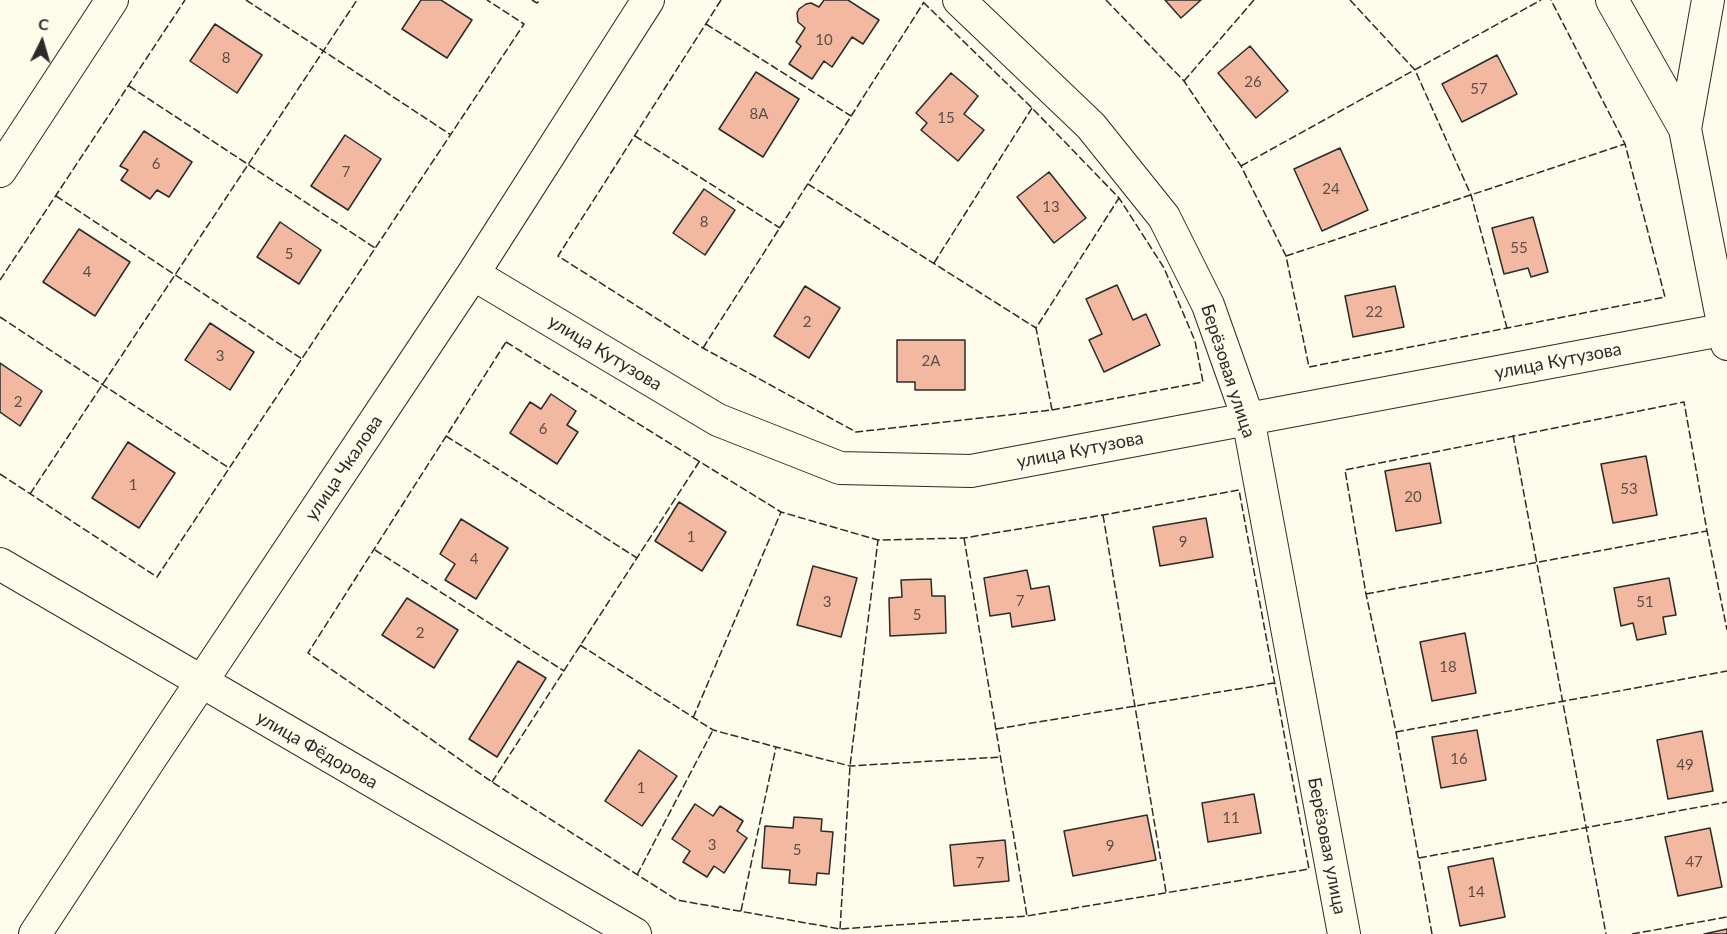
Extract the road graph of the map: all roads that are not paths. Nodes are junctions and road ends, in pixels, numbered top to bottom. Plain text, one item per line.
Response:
1 (112, 0) edge
2 (648, 0) edge
3 (959, 0) edge
4 (1612, 0) edge
5 (1708, 0) edge
6 (1684, 129) junction
7 (0, 171) edge
8 (473, 274) junction
9 (1726, 334) edge
10 (1248, 418) junction
11 (0, 564) edge
12 (201, 682) junction
13 (35, 934) edge
14 (635, 934) edge
15 (1344, 934) edge

1 - 7 street
2 - 8 street, улица Чкалова
3 - 10 street, Берёзовая улица
4 - 6 street
5 - 6 street
6 - 9 street
8 - 10 street, улица Кутузова
8 - 12 street, улица Чкалова
9 - 10 street, улица Кутузова
10 - 15 street, Берёзовая улица
11 - 12 street, улица Фёдорова
12 - 13 street, улица Чкалова
12 - 14 street, улица Фёдорова

